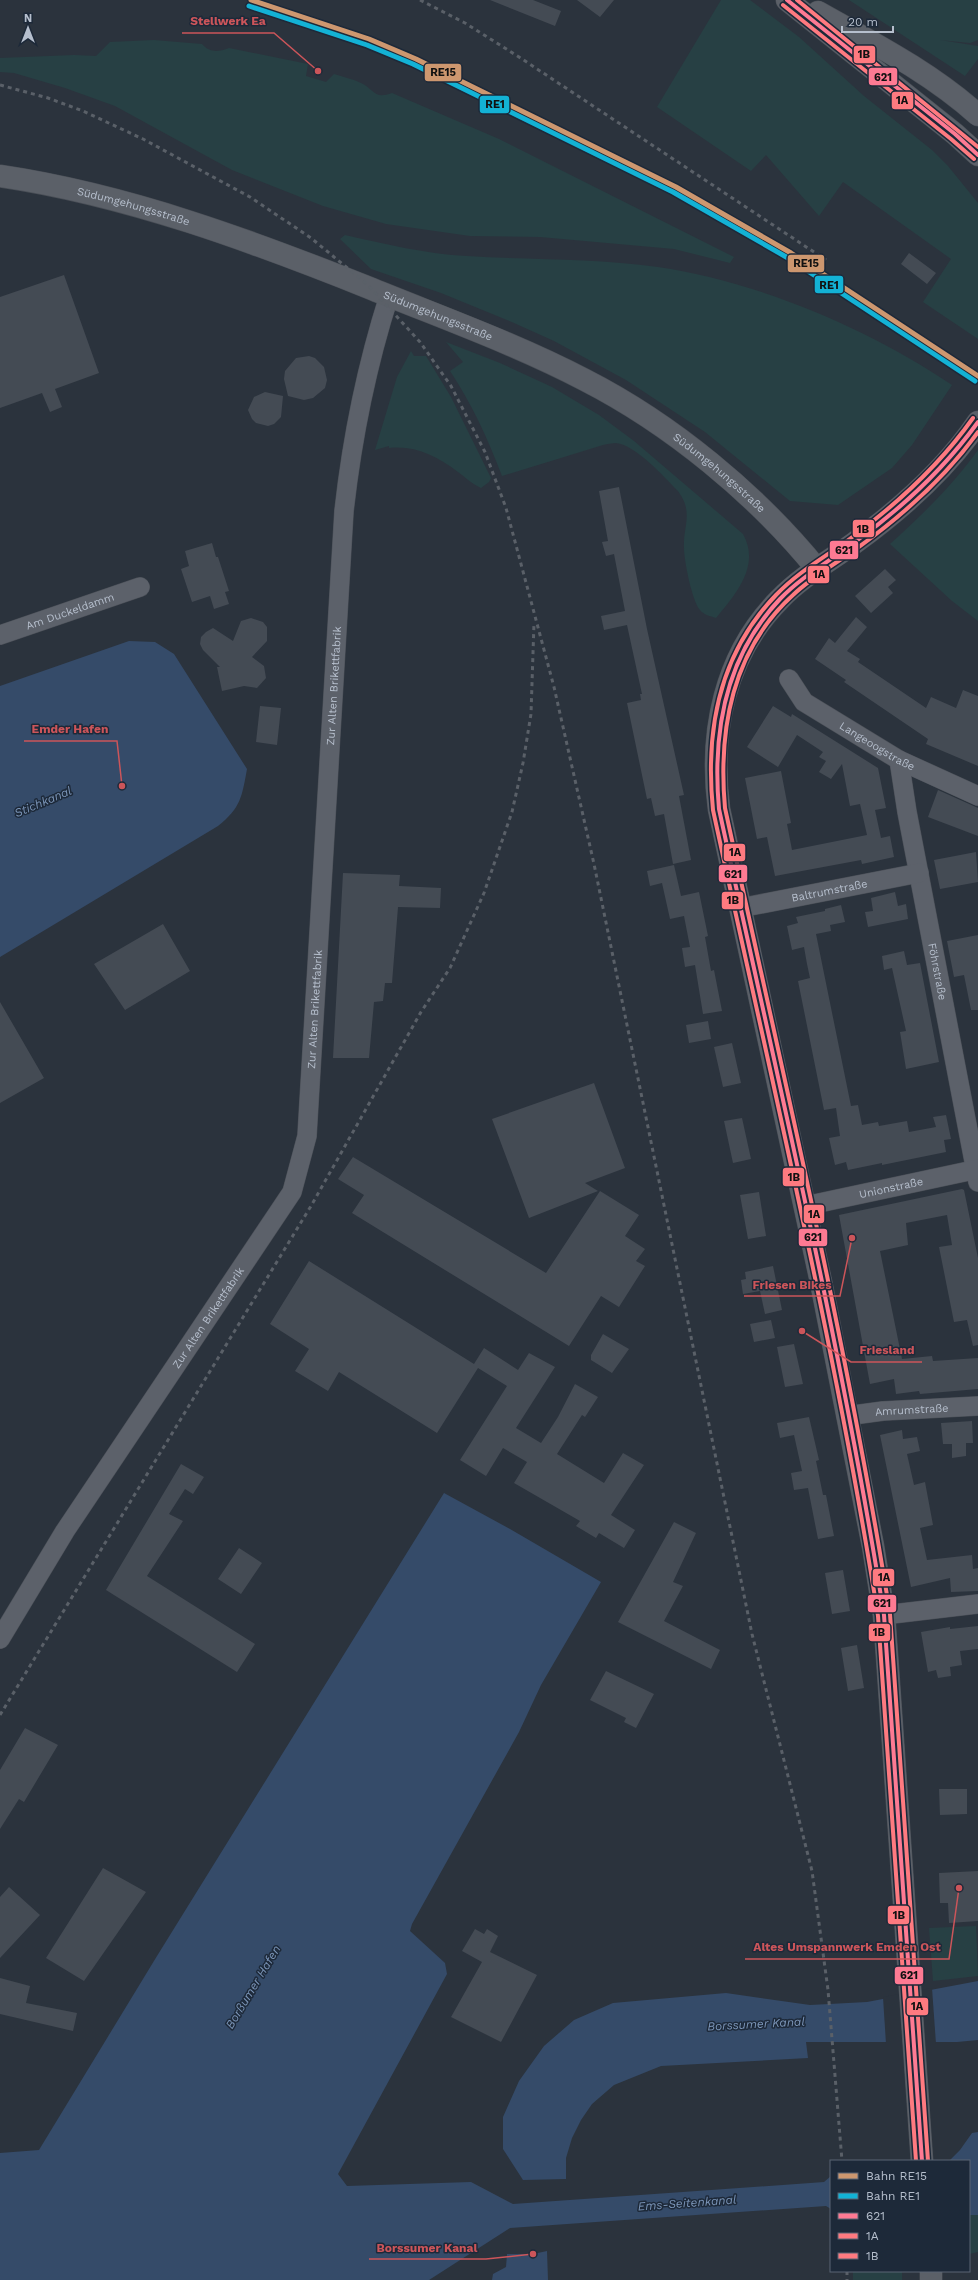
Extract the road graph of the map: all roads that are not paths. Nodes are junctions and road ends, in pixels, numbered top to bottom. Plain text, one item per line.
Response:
1 (787, 0) edge
2 (798, 0) edge
3 (978, 115) edge
4 (978, 155) edge
5 (0, 176) edge
6 (389, 296) junction
7 (978, 422) edge
8 (817, 569) junction
9 (140, 587) dead end
10 (0, 635) edge
11 (789, 679) dead end
12 (899, 760) junction
13 (978, 796) edge
14 (919, 873) junction
15 (740, 908) junction
16 (977, 1173) edge
17 (805, 1206) junction
18 (978, 1406) edge
19 (846, 1416) junction
20 (978, 1604) edge
21 (884, 1615) junction
22 (0, 1639) edge
23 (921, 2156) edge

1 - 4 main road
2 - 3 main road
5 - 6 main road, Südumgehungsstraße
6 - 8 main road, Südumgehungsstraße
6 - 22 street, Zur Alten Brikettfabrik
7 - 8 main road
8 - 15 main road
9 - 10 street, Am Duckeldamm
11 - 12 street, Langeoogstraße
12 - 13 street, Langeoogstraße
12 - 14 street, Föhrstraße
14 - 15 street, Baltrumstraße
14 - 16 street, Föhrstraße
15 - 17 main road
16 - 17 street, Unionstraße
17 - 19 main road
18 - 19 street, Amrumstraße
19 - 21 main road
20 - 21 street
21 - 23 main road

